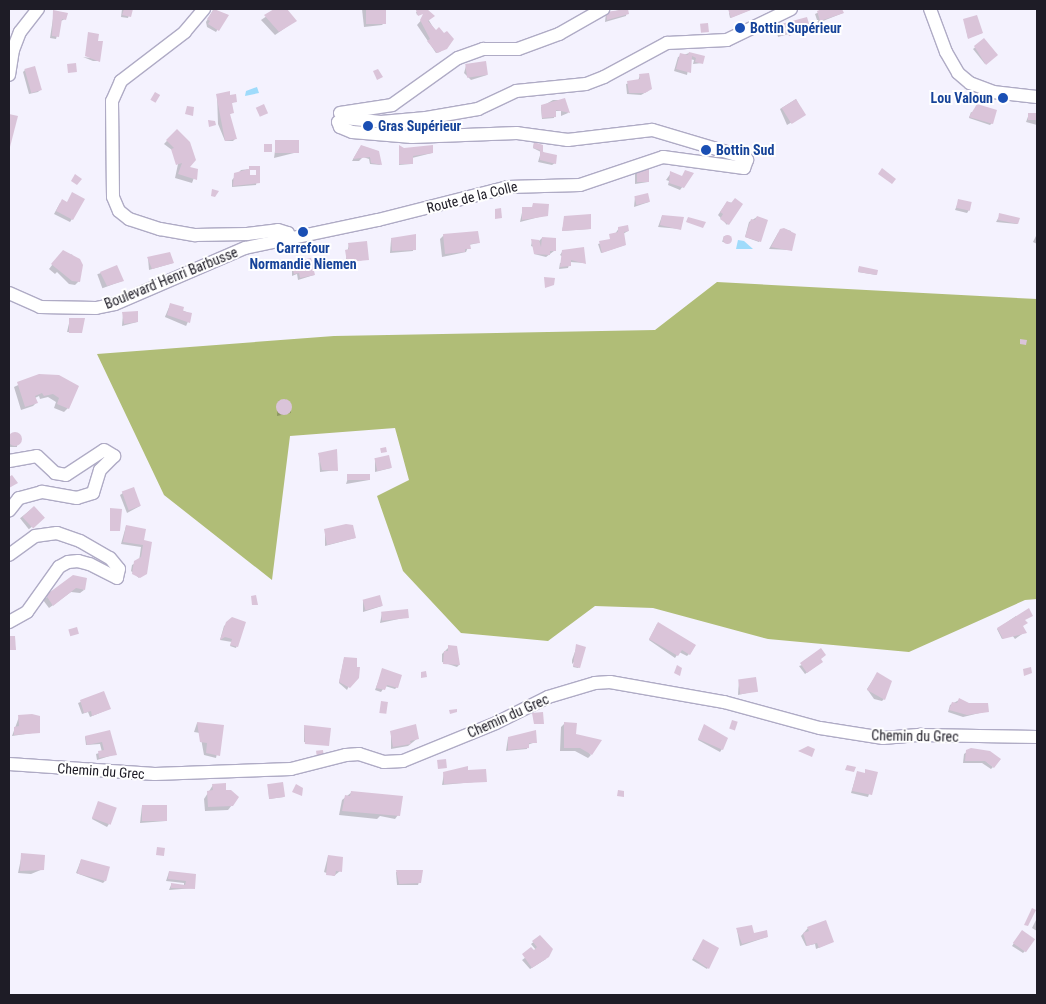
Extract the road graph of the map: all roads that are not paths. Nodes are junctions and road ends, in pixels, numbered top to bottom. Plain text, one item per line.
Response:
1 (38, 9) edge
2 (204, 9) edge
3 (602, 9) edge
4 (791, 9) edge
5 (930, 9) edge
6 (9, 75) edge
7 (1037, 97) edge
8 (339, 119) junction
9 (305, 236) joint
10 (290, 238) junction
11 (9, 293) edge
12 (9, 461) edge
13 (9, 511) edge
14 (9, 555) edge
15 (9, 622) edge
16 (1037, 737) edge
17 (9, 764) edge

1 - 6 street
2 - 10 street
3 - 8 street
4 - 8 street
5 - 7 street
8 - 9 street, Route de la Colle
9 - 10 street, Boulevard Henri Barbusse
10 - 11 street, Boulevard Henri Barbusse
12 - 13 street
14 - 15 street
16 - 17 street, Chemin du Grec

